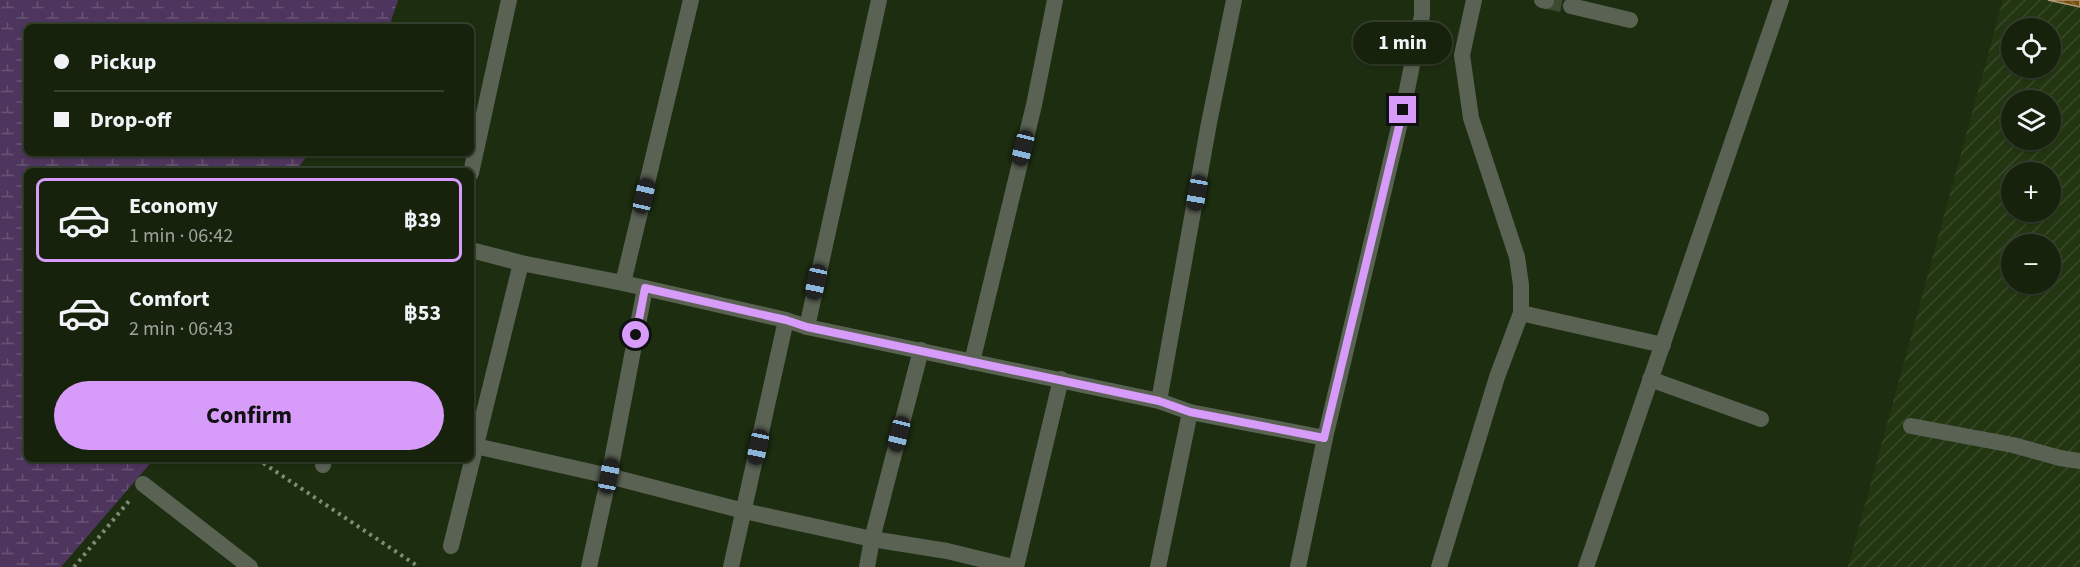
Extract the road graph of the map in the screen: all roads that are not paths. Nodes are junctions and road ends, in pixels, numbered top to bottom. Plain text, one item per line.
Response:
1 (509, 0) edge
2 (691, 0) edge
3 (879, 0) edge
4 (1055, 0) edge
5 (1234, 0) edge
6 (1422, 0) edge
7 (1474, 0) edge
8 (1781, 0) edge
9 (1571, 6) dead end
10 (1630, 20) dead end
11 (472, 168) edge
12 (474, 251) edge
13 (521, 263) junction
14 (623, 283) junction
15 (645, 288) junction
16 (1521, 313) junction
17 (786, 320) junction
18 (807, 327) junction
19 (1663, 345) junction
20 (921, 350) junction
21 (972, 362) junction
22 (1061, 379) junction
23 (1650, 379) junction
24 (1159, 401) junction
25 (1190, 412) junction
26 (1761, 419) dead end
27 (1911, 426) dead end
28 (1324, 438) junction
29 (474, 442) edge
30 (474, 446) edge
31 (2080, 461) edge
32 (469, 462) edge
33 (609, 476) junction
34 (143, 484) road end
35 (744, 511) junction
36 (872, 539) junction
37 (451, 546) dead end
38 (250, 567) edge
39 (590, 567) edge
40 (731, 567) edge
41 (867, 567) edge
42 (1014, 567) edge
43 (1158, 567) edge
44 (1298, 567) edge
45 (1439, 567) edge
46 (1586, 567) edge

1 - 11 street
2 - 14 street
3 - 18 street
4 - 21 street
5 - 24 street
6 - 28 street
7 - 16 street
8 - 19 street
9 - 10 street
12 - 13 street
13 - 14 street
13 - 29 street
14 - 15 street
15 - 17 street
15 - 33 street
16 - 19 street
16 - 45 street
17 - 18 street
17 - 35 street
18 - 20 street
19 - 23 street
20 - 21 street
20 - 36 street
21 - 22 street
22 - 24 street
22 - 42 street
23 - 26 street
23 - 46 street
24 - 25 street
25 - 28 street
25 - 43 street
27 - 31 street
28 - 44 street
30 - 33 street
32 - 37 street
33 - 35 street
33 - 39 street
34 - 38 street
35 - 36 street
35 - 40 street
36 - 41 street
36 - 42 street

